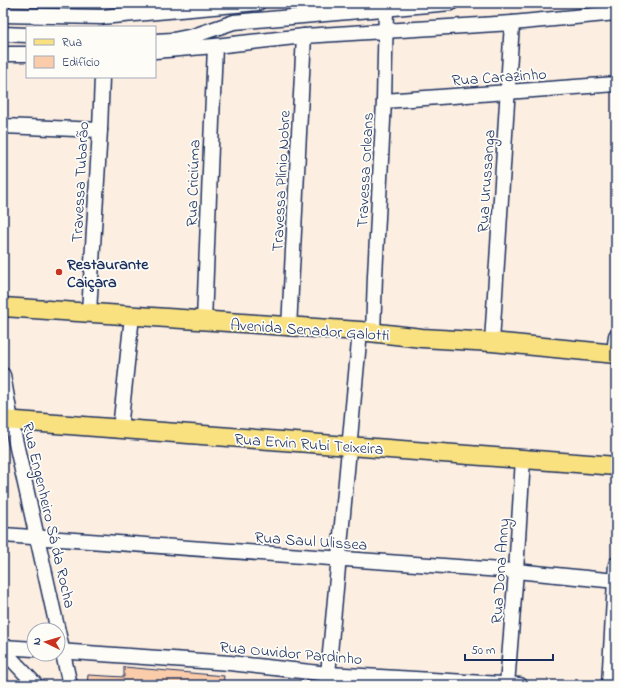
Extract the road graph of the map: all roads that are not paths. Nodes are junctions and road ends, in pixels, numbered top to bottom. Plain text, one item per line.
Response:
1 (258, 3) edge
2 (451, 3) edge
3 (386, 10) junction
4 (616, 13) edge
5 (3, 15) edge
6 (512, 23) junction
7 (387, 31) junction
8 (3, 34) edge
9 (26, 35) edge
10 (304, 36) junction
11 (156, 41) edge
12 (215, 46) junction
13 (156, 51) edge
14 (3, 54) edge
15 (26, 54) edge
16 (102, 78) edge
17 (616, 84) edge
18 (508, 92) junction
19 (384, 101) junction
20 (3, 126) edge
21 (100, 130) junction
22 (3, 307) edge
23 (88, 312) junction
24 (132, 316) junction
25 (204, 321) junction
26 (289, 328) junction
27 (367, 332) junction
28 (492, 342) junction
29 (615, 348) edge
30 (3, 375) edge
31 (7, 421) edge
32 (120, 429) junction
33 (349, 446) junction
34 (523, 459) junction
35 (616, 466) edge
36 (3, 535) edge
37 (38, 537) junction
38 (338, 558) junction
39 (616, 564) edge
40 (516, 572) junction
41 (615, 581) edge
42 (54, 622) edge
43 (3, 648) edge
44 (26, 649) edge
45 (66, 651) edge
46 (63, 662) edge
47 (327, 679) edge
48 (36, 685) edge
49 (70, 685) edge
50 (512, 685) edge
51 (609, 685) edge

1 - 5 street
2 - 3 street
3 - 7 street, Travessa Orleans
3 - 11 street
4 - 6 street
6 - 7 street
6 - 18 street, Rua Urussanga
7 - 10 street
7 - 19 street, Travessa Orleans
8 - 9 street
10 - 12 street
10 - 26 street, Travessa Plínio Nobre
12 - 13 street
12 - 25 street, Rua Criciúma
14 - 15 street
16 - 21 street, Travessa Tubarão
17 - 18 street, Rua Carazinho
18 - 19 street, Rua Carazinho
18 - 28 street, Rua Urussanga
19 - 27 street, Travessa Orleans
20 - 21 street
21 - 23 street, Travessa Tubarão
22 - 23 main road, Avenida Senador Galotti
23 - 24 main road, Avenida Senador Galotti
24 - 25 main road, Avenida Senador Galotti
24 - 32 street
25 - 26 main road, Avenida Senador Galotti
26 - 27 main road, Avenida Senador Galotti
27 - 28 main road, Avenida Senador Galotti
27 - 33 street, Travessa Orleans
28 - 29 main road, Avenida Senador Galotti
30 - 31 street, Rua Engenheiro Sá da Rocha
31 - 32 main road, Rua Ervin Rubi Teixeira
31 - 37 street, Rua Engenheiro Sá da Rocha
32 - 33 main road, Rua Ervin Rubi Teixeira
33 - 34 main road, Rua Ervin Rubi Teixeira
33 - 38 street, Travessa Orleans
34 - 35 main road, Rua Ervin Rubi Teixeira
34 - 40 street, Rua Dona Anny
36 - 37 street, Rua Saul Ulissea
37 - 38 street, Rua Saul Ulissea
37 - 42 street, Rua Engenheiro Sá da Rocha
38 - 40 street, Rua Saul Ulissea
38 - 47 street, Travessa Orleans
39 - 41 street
40 - 41 street, Rua Saul Ulissea
40 - 50 street, Rua Dona Anny
41 - 51 street
43 - 44 street
43 - 48 street
45 - 47 street, Rua Ouvidor Pardinho
46 - 49 street, Rua Engenheiro Sá da Rocha
47 - 50 street, Rua Ouvidor Pardinho

